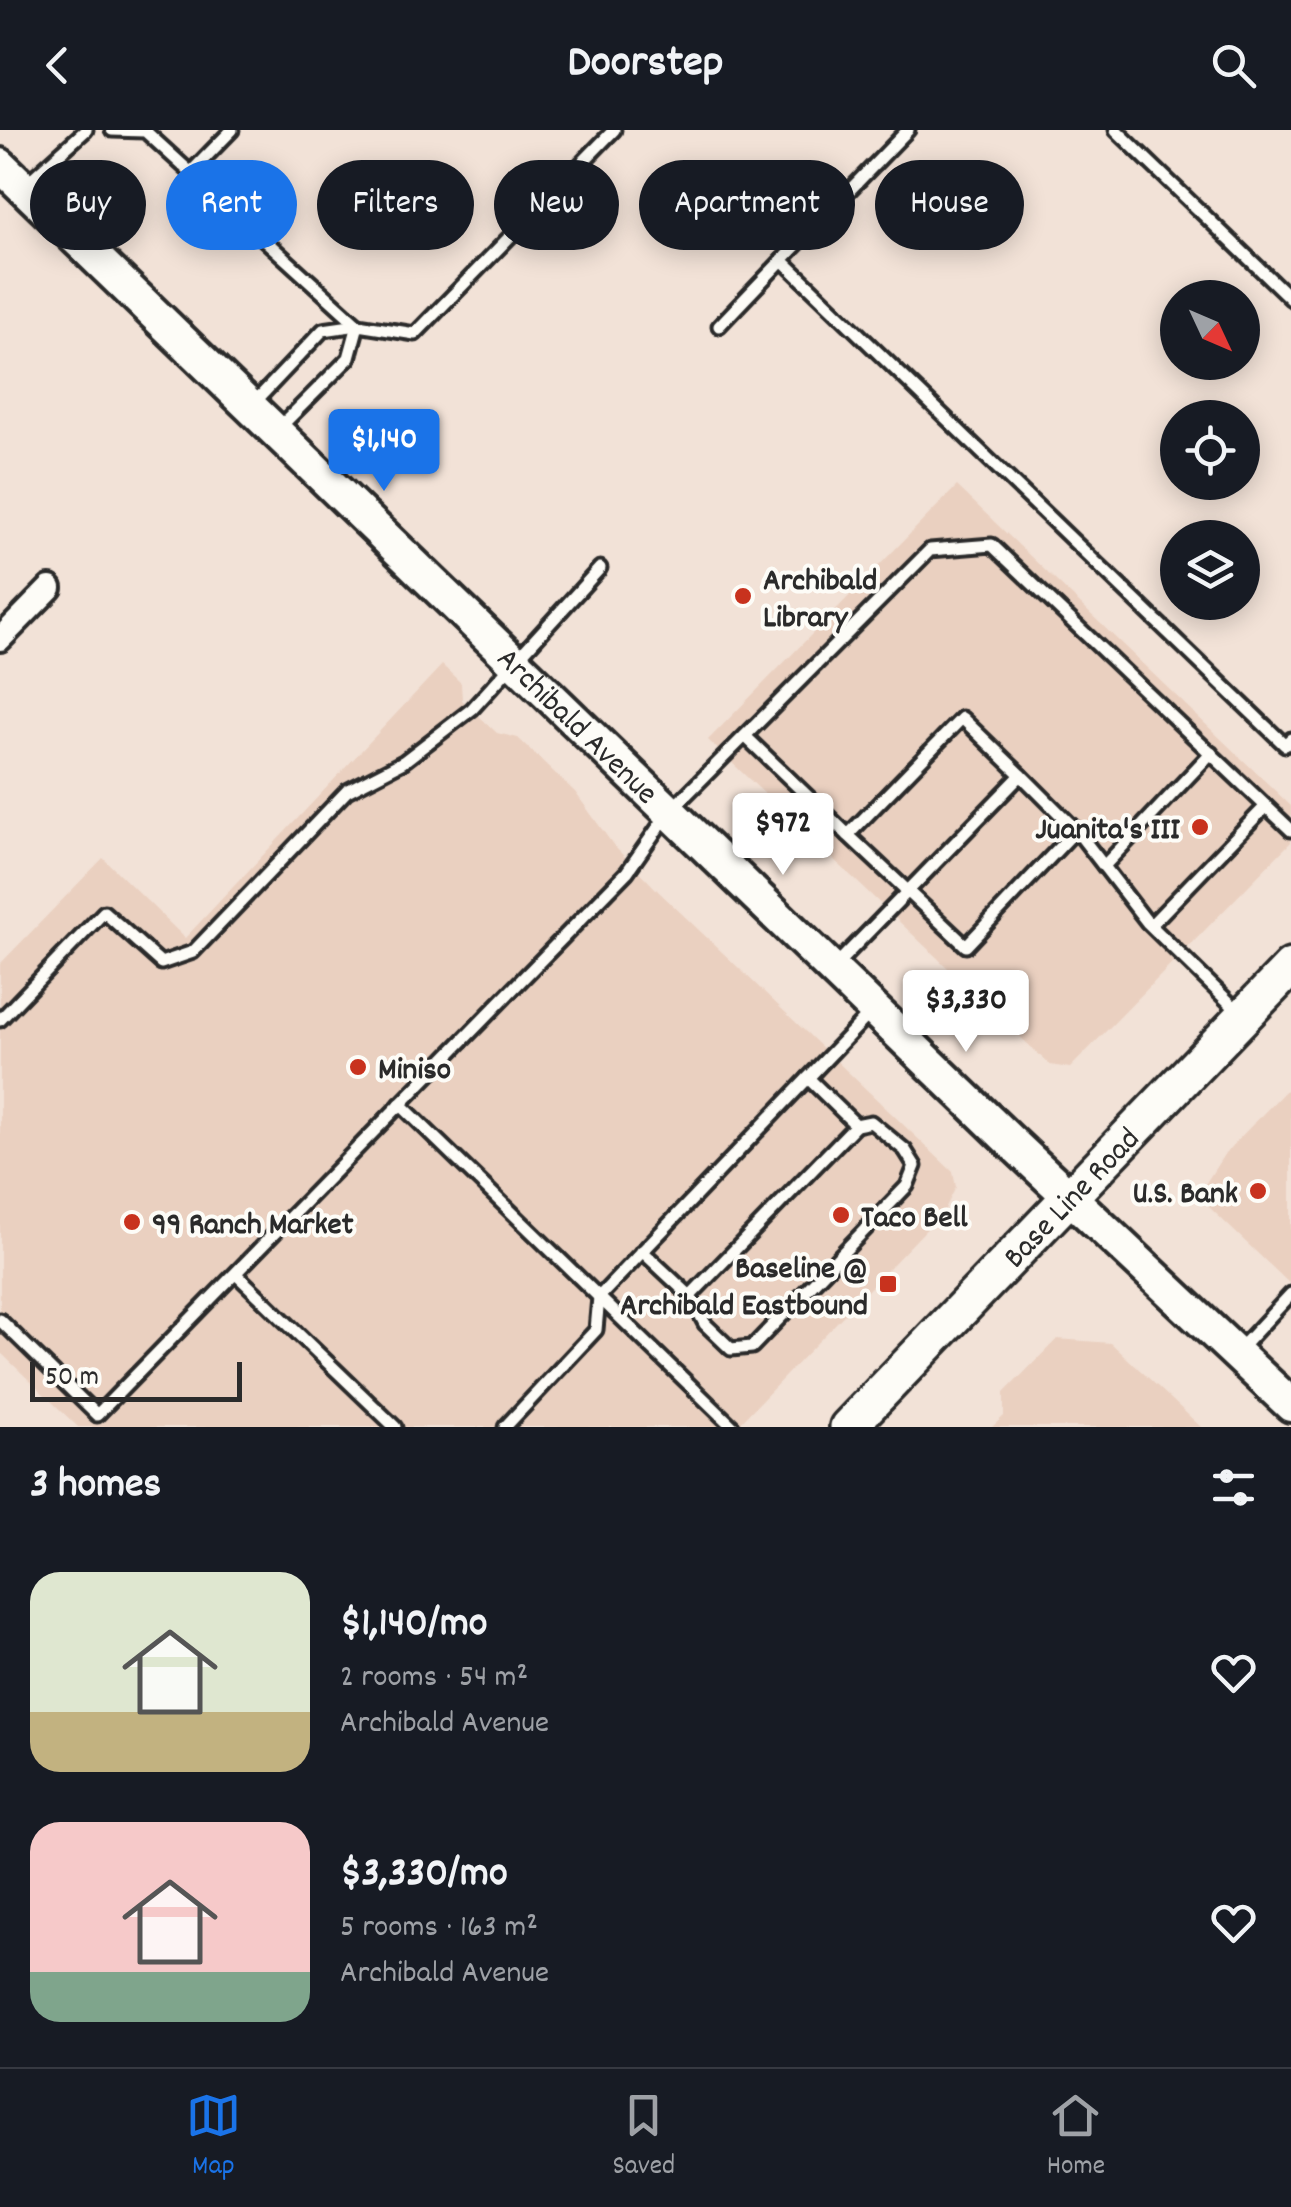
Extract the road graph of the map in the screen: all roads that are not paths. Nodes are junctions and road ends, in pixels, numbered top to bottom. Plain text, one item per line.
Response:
1 (86, 130) edge
2 (112, 130) edge
3 (130, 130) edge
4 (232, 130) edge
5 (614, 130) edge
6 (908, 130) edge
7 (1116, 130) edge
8 (178, 160) edge
9 (203, 160) edge
10 (11, 176) edge
11 (276, 250) edge
12 (782, 260) junction
13 (1291, 299) edge
14 (358, 325) junction
15 (719, 326) dead end
16 (249, 407) junction
17 (275, 432) junction
18 (600, 568) dead end
19 (50, 588) dead end
20 (0, 638) edge
21 (512, 661) junction
22 (745, 736) junction
23 (1291, 739) edge
24 (1211, 753) junction
25 (1021, 774) junction
26 (1266, 806) junction
27 (669, 812) junction
28 (1076, 830) junction
29 (1291, 830) edge
30 (848, 835) junction
31 (1104, 866) junction
32 (908, 891) junction
33 (1150, 925) junction
34 (1291, 967) edge
35 (832, 969) junction
36 (874, 1009) junction
37 (1244, 1016) junction
38 (0, 1020) edge
39 (808, 1078) junction
40 (400, 1104) junction
41 (856, 1126) junction
42 (1070, 1198) junction
43 (642, 1252) junction
44 (236, 1276) junction
45 (1291, 1294) edge
46 (690, 1296) junction
47 (599, 1297) junction
48 (0, 1320) edge
49 (1236, 1354) junction
50 (1291, 1405) edge
51 (395, 1427) edge
52 (505, 1427) edge
53 (733, 1427) edge
54 (848, 1427) edge

1 - 10 lane
2 - 3 lane
3 - 8 lane
4 - 9 lane
5 - 14 lane
6 - 12 lane
7 - 13 lane
10 - 16 main road, Archibald Avenue
11 - 14 lane
12 - 15 lane
12 - 23 lane
14 - 16 lane
14 - 17 lane
16 - 17 main road, Archibald Avenue
17 - 21 main road, Archibald Avenue
18 - 21 lane
19 - 20 street
21 - 27 main road, Archibald Avenue
21 - 38 lane
22 - 24 lane
22 - 27 lane
22 - 30 lane
24 - 26 lane
24 - 31 lane
25 - 28 lane
25 - 30 lane
25 - 32 lane
26 - 29 lane
26 - 33 lane
27 - 35 main road, Archibald Avenue
27 - 40 lane
28 - 31 lane
28 - 32 lane
30 - 32 lane
31 - 33 lane
32 - 35 lane
33 - 37 lane
34 - 37 main road, Base Line Road
35 - 36 main road, Archibald Avenue
36 - 39 lane
36 - 42 main road, Archibald Avenue
37 - 42 main road, Base Line Road
39 - 41 lane
39 - 43 lane
40 - 44 lane
40 - 47 lane
41 - 46 lane
41 - 46 lane
42 - 49 main road, Archibald Avenue
42 - 54 main road, Base Line Road
43 - 46 lane
43 - 47 lane
44 - 48 lane
44 - 51 lane
45 - 49 lane
47 - 52 lane
47 - 53 lane
49 - 50 main road, Archibald Avenue

